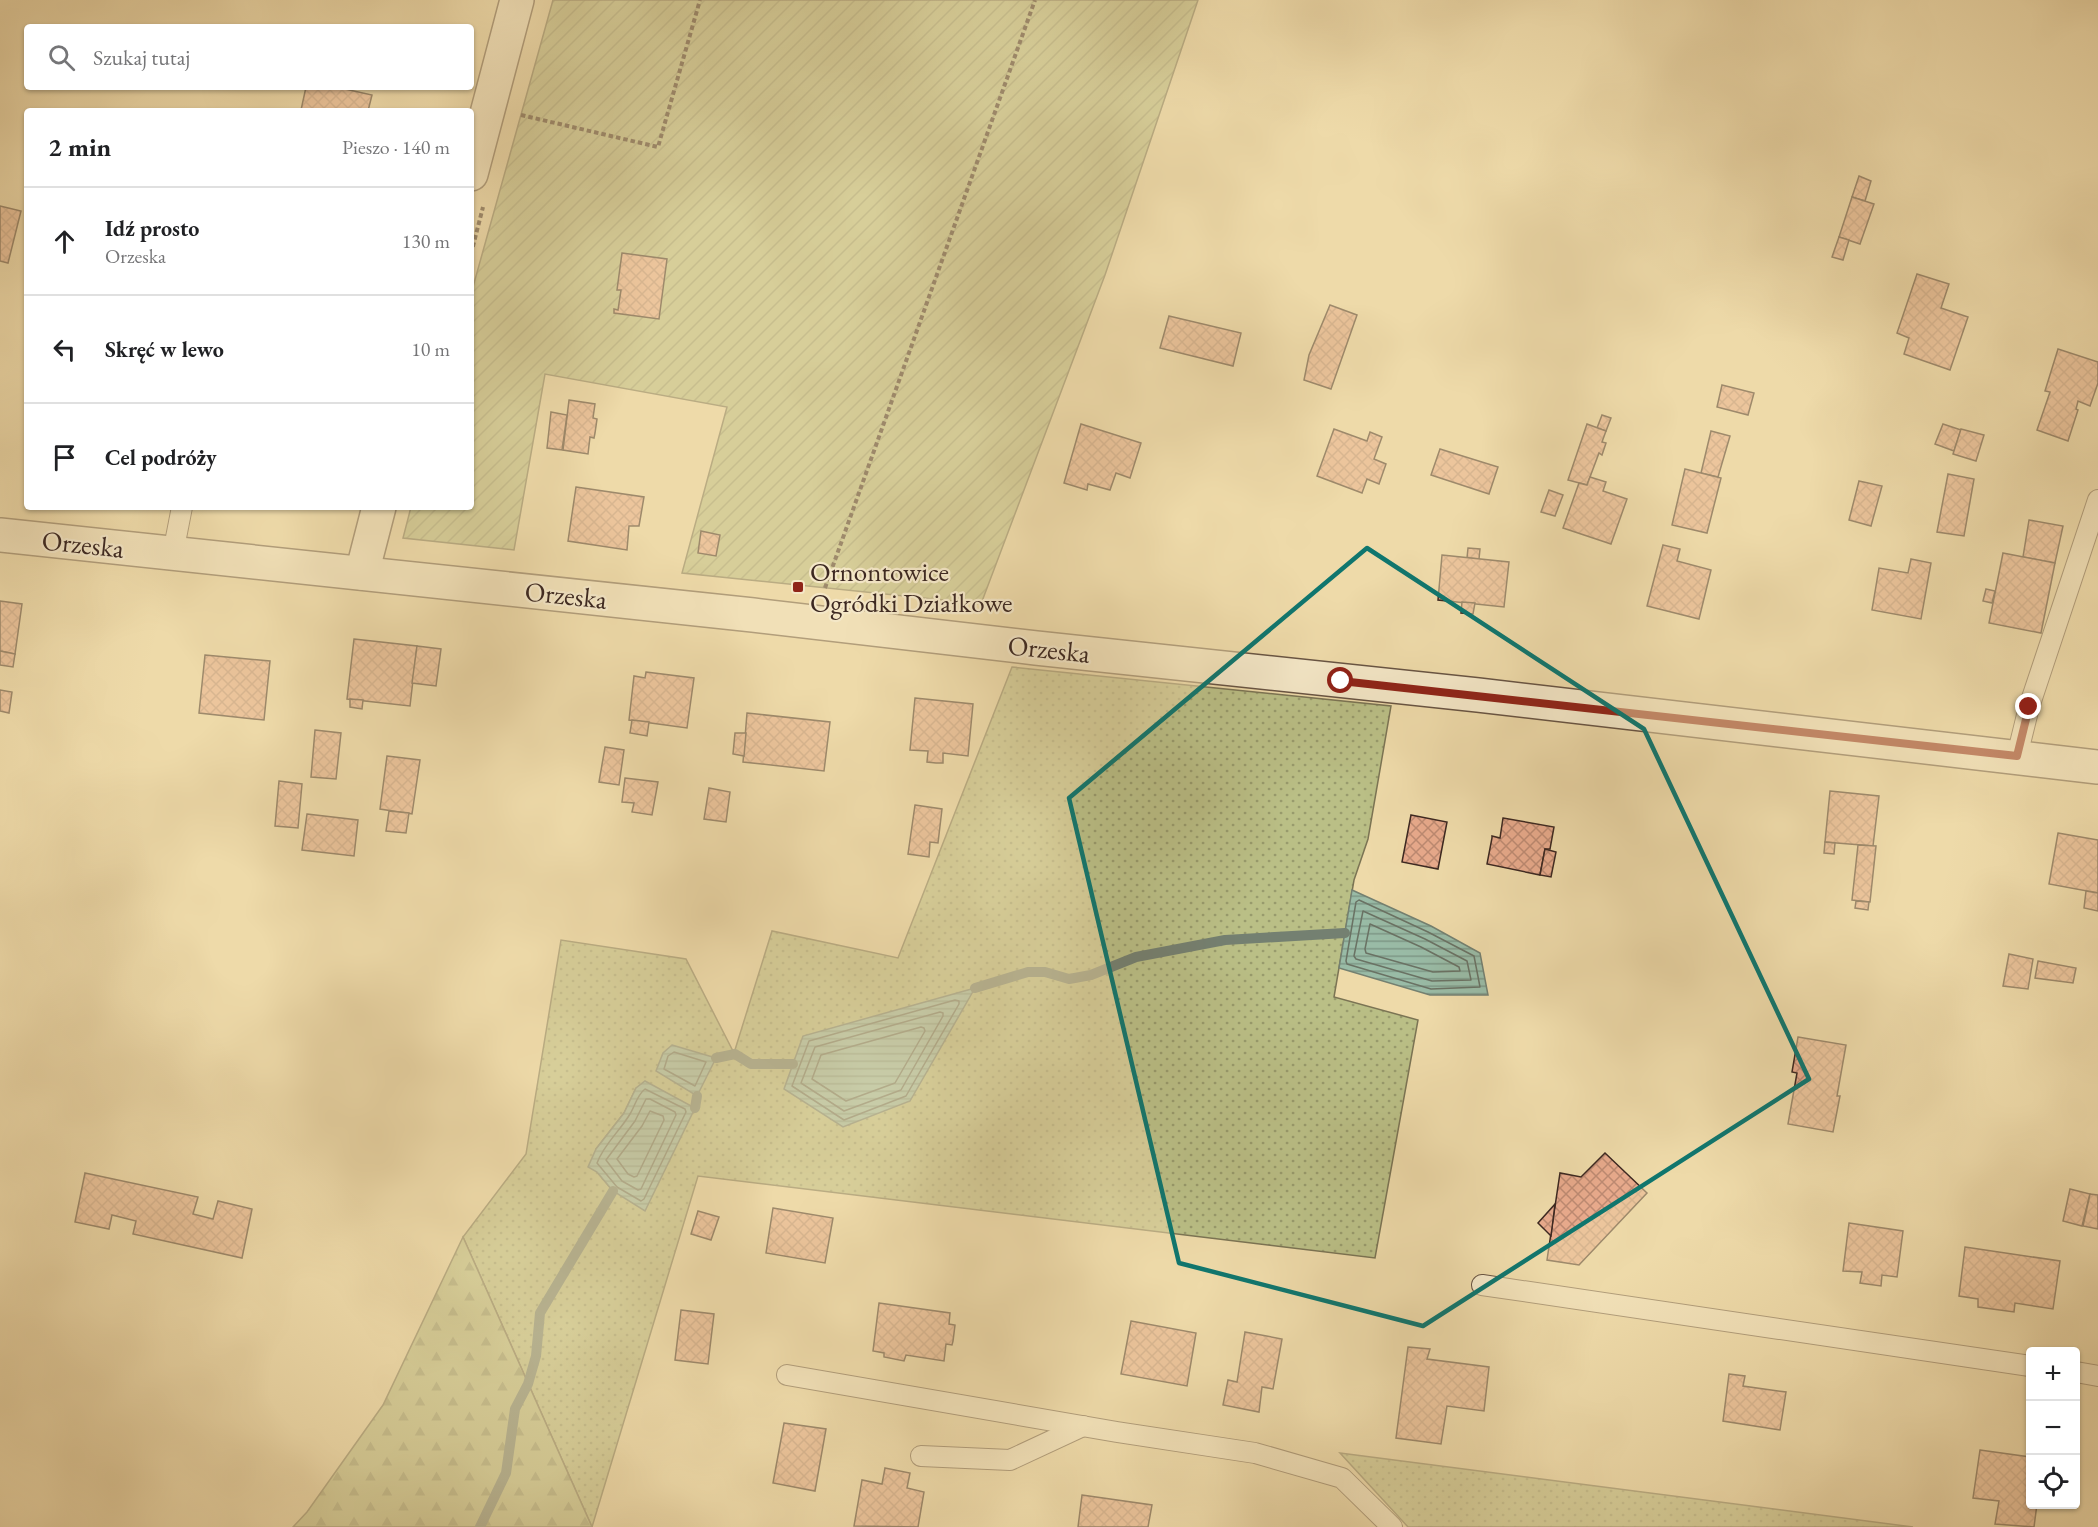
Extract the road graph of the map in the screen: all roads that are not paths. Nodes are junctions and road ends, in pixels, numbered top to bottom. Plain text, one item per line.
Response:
1 (517, 0) edge
2 (474, 163) edge
3 (2098, 500) edge
4 (181, 510) edge
5 (379, 510) edge
6 (0, 535) edge
7 (174, 553) junction
8 (362, 573) junction
9 (2017, 756) junction
10 (2098, 767) edge
11 (1482, 1285) dead end
12 (2026, 1365) edge
13 (2080, 1373) edge
14 (787, 1374) dead end
15 (2098, 1376) edge
16 (1083, 1426) junction
17 (921, 1456) dead end
18 (1392, 1527) edge

1 - 2 street
3 - 9 lane
4 - 7 lane
5 - 8 street
6 - 7 street, Orzeska
7 - 8 street, Orzeska
8 - 9 street, Orzeska
9 - 10 street, Orzeska
11 - 12 lane
13 - 15 lane
14 - 16 lane
16 - 17 lane
16 - 18 lane

